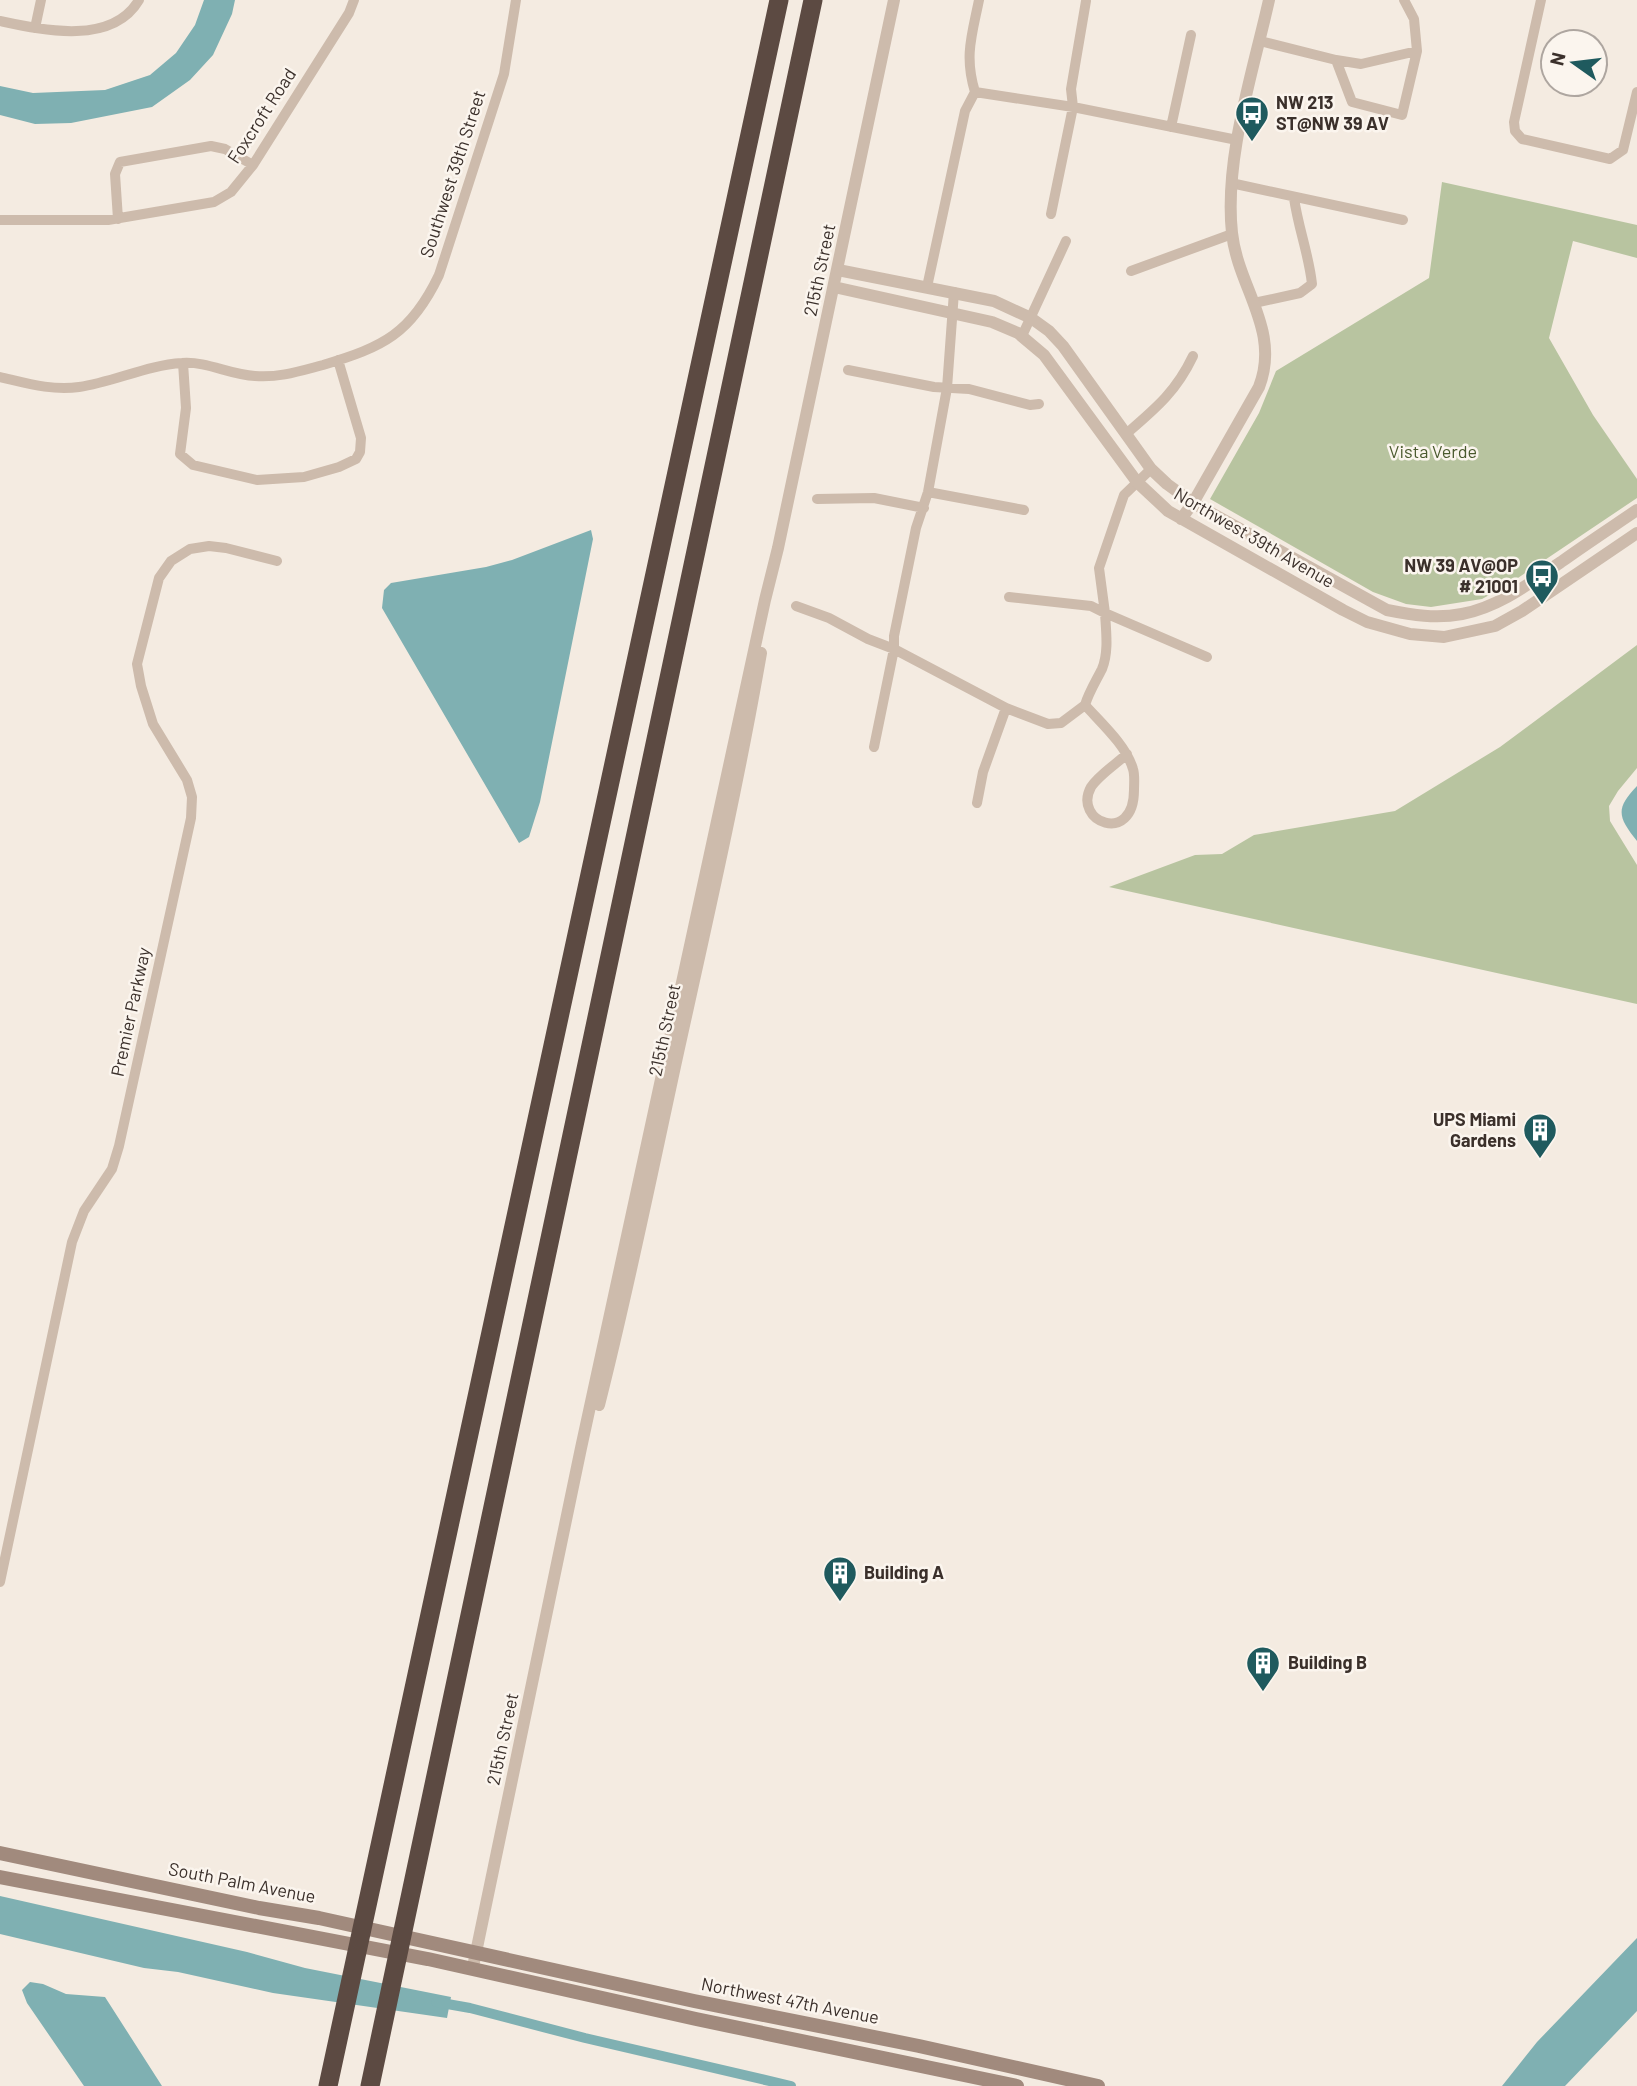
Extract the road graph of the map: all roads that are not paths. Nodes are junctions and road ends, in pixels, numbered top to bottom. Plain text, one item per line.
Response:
1 (41, 0) edge
2 (139, 0) edge
3 (354, 0) edge
4 (516, 0) edge
5 (779, 0) edge
6 (813, 0) edge
7 (894, 0) edge
8 (979, 0) edge
9 (1269, 0) edge
10 (1404, 0) edge
11 (1541, 0) edge
12 (1086, 1) edge
13 (0, 21) edge
14 (35, 29) junction
15 (1191, 35) dead end
16 (1259, 41) junction
17 (1417, 51) junction
18 (1336, 60) junction
19 (975, 92) junction
20 (1637, 92) edge
21 (1073, 107) junction
22 (1171, 127) junction
23 (1237, 140) junction
24 (253, 165) junction
25 (1231, 183) junction
26 (1294, 198) junction
27 (1051, 214) dead end
28 (118, 219) junction
29 (0, 220) edge
30 (1403, 220) dead end
31 (1232, 234) junction
32 (1066, 241) dead end
33 (838, 270) junction
34 (1131, 271) dead end
35 (834, 287) junction
36 (927, 287) junction
37 (954, 292) junction
38 (1254, 303) junction
39 (951, 312) junction
40 (1031, 318) junction
41 (1022, 336) junction
42 (1193, 356) dead end
43 (338, 360) junction
44 (183, 363) junction
45 (848, 370) dead end
46 (0, 377) edge
47 (947, 388) junction
48 (1039, 404) dead end
49 (1126, 434) junction
50 (1151, 469) junction
51 (1137, 482) junction
52 (928, 492) junction
53 (817, 499) dead end
54 (1193, 503) junction
55 (924, 508) junction
56 (1024, 510) dead end
57 (1637, 510) edge
58 (1181, 519) junction
59 (1637, 533) edge
60 (277, 561) dead end
61 (1009, 597) dead end
62 (796, 606) dead end
63 (1105, 613) junction
64 (894, 649) junction
65 (1207, 657) dead end
66 (1085, 705) junction
67 (1006, 708) junction
68 (874, 747) dead end
69 (1127, 754) junction
70 (976, 803) dead end
71 (0, 1582) edge
72 (0, 1853) edge
73 (0, 1877) edge
74 (476, 1953) junction
75 (472, 1969) junction
76 (328, 2086) edge
77 (370, 2086) edge
78 (1017, 2086) edge
79 (1098, 2086) edge

1 - 14 street
2 - 14 street
3 - 24 street, Foxcroft Road
4 - 43 street, Southwest 39th Street
5 - 76 highway
6 - 77 highway
7 - 33 street, 215th Street
8 - 19 street
9 - 16 street
10 - 17 street
11 - 20 street
12 - 21 street
13 - 14 street
15 - 22 street
16 - 18 street
16 - 23 street
17 - 18 street
17 - 18 street
19 - 21 street
19 - 36 street
21 - 22 street
21 - 27 street
22 - 23 street
23 - 25 street
24 - 28 street, Foxcroft Road
24 - 28 street
25 - 26 street
25 - 31 street
26 - 30 street
26 - 38 street
28 - 29 street, Foxcroft Road
31 - 34 street
31 - 38 street
32 - 40 street
33 - 35 street, 215th Street
33 - 36 street, Northwest 39th Avenue
35 - 39 street, Northwest 39th Avenue
35 - 74 street, 215th Street
36 - 37 street, Northwest 39th Avenue
37 - 39 street
37 - 40 street, Northwest 39th Avenue
38 - 54 street
39 - 41 street, Northwest 39th Avenue
39 - 47 street
40 - 41 street
40 - 49 street, Northwest 39th Avenue
41 - 51 street, Northwest 39th Avenue
42 - 49 street
43 - 44 street, Southwest 39th Street
43 - 44 street
44 - 46 street, Southwest 39th Street
45 - 47 street
47 - 48 street
47 - 52 street
49 - 50 street, Northwest 39th Avenue
50 - 51 street
50 - 54 street, Northwest 39th Avenue
51 - 58 street, Northwest 39th Avenue
51 - 63 street
52 - 55 street
52 - 56 street
53 - 55 street
54 - 57 street, Northwest 39th Avenue
54 - 58 street
55 - 64 street
58 - 59 street, Northwest 39th Avenue
60 - 71 street, Premier Parkway
61 - 63 street
62 - 64 street
63 - 65 street
63 - 66 street
64 - 67 street
64 - 68 street
66 - 67 street
66 - 69 street
67 - 70 street
69 - 69 street
72 - 74 main road, South Palm Avenue
73 - 75 main road
74 - 75 street, 215th Street
74 - 79 main road, Northwest 47th Avenue
75 - 78 main road, Northwest 47th Avenue

